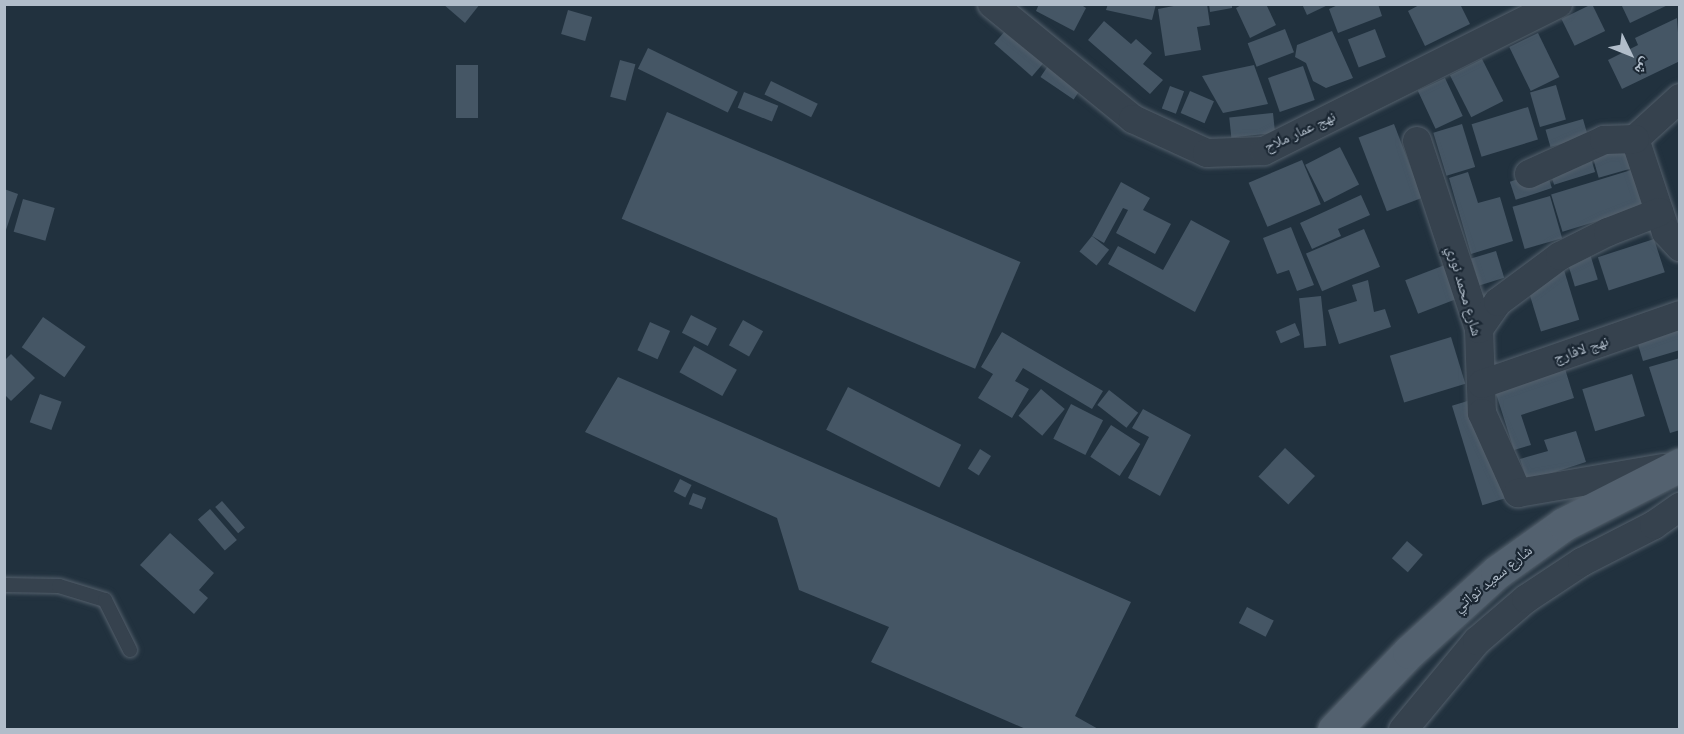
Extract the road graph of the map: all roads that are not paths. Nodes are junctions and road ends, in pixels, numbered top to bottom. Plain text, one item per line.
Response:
1 (992, 4) edge
2 (1558, 4) edge
3 (1680, 98) edge
4 (1635, 139) junction
5 (1417, 141) dead end
6 (1529, 174) dead end
7 (1659, 212) junction
8 (1680, 247) edge
9 (1680, 315) edge
10 (1479, 329) junction
11 (1482, 384) junction
12 (1678, 465) edge
13 (1680, 507) edge
14 (4, 585) edge
15 (130, 650) dead end
16 (1334, 729) edge
17 (1403, 729) edge

1 - 2 street, نهج عمار ملاح
3 - 4 street
4 - 6 street
4 - 7 street
5 - 10 street, شارع محمد نوري
7 - 8 street
7 - 10 street
9 - 11 street, نهج لافارج
10 - 11 street, شارع محمد نوري
11 - 12 street, شارع محمد نوري
12 - 16 main road, شارع سعيد تواتي
13 - 17 street
14 - 15 lane

